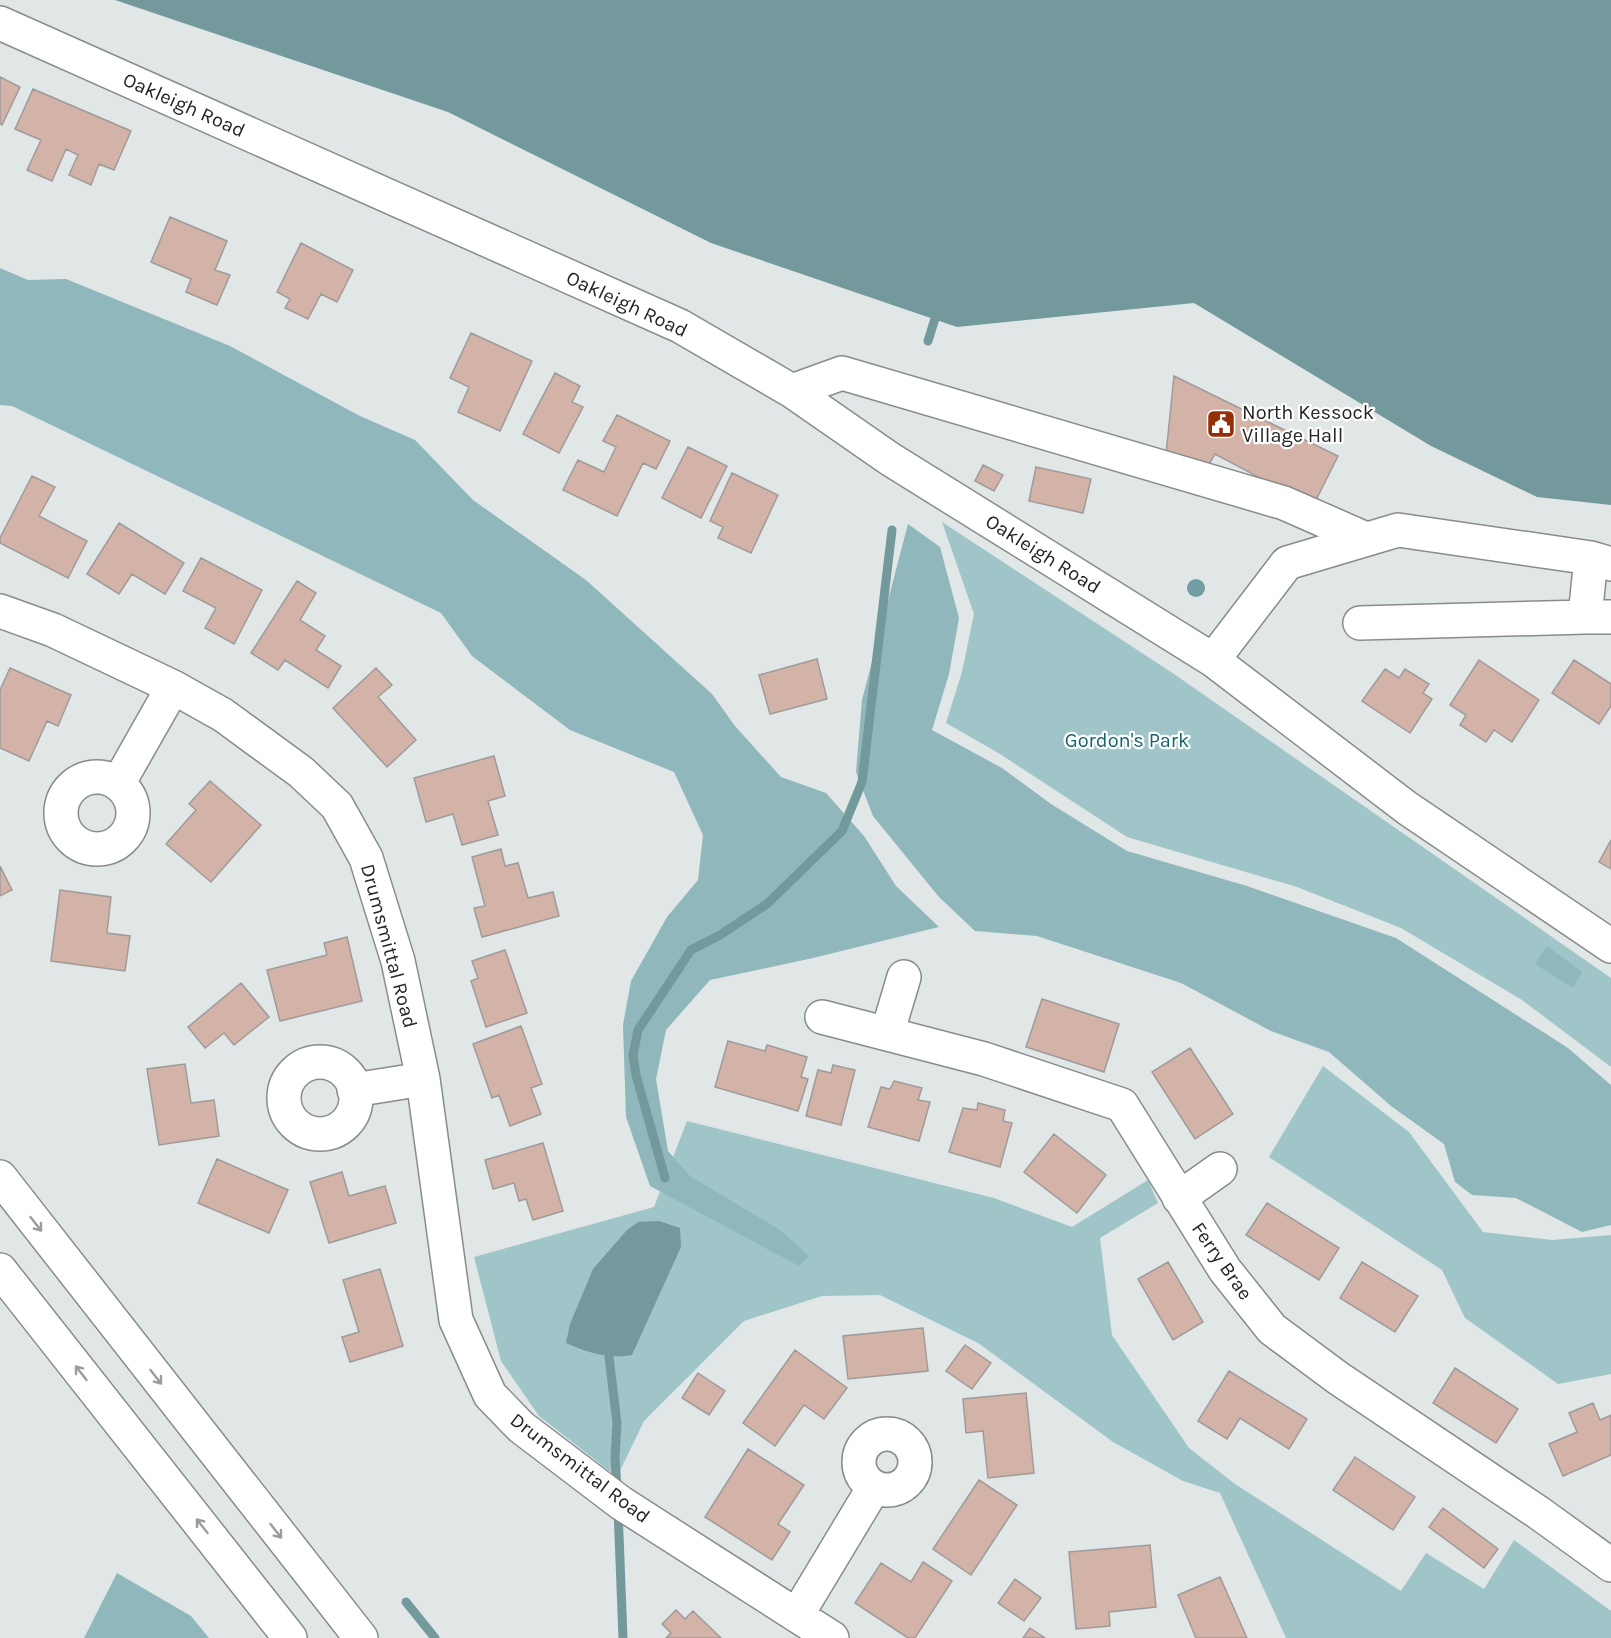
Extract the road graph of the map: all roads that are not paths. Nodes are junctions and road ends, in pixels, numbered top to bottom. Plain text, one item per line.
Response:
1 (0, 23) edge
2 (792, 391) junction
3 (1366, 539) junction
4 (1601, 561) edge
5 (0, 611) edge
6 (1598, 617) edge
7 (1360, 623) dead end
8 (1214, 660) junction
9 (173, 687) junction
10 (118, 783) dead end
11 (1611, 946) edge
12 (904, 977) dead end
13 (822, 1017) dead end
14 (887, 1034) junction
15 (423, 1079) junction
16 (354, 1090) dead end
17 (1220, 1168) dead end
18 (0, 1178) edge
19 (1179, 1198) junction
20 (0, 1270) edge
21 (874, 1487) dead end
22 (1611, 1565) edge
23 (797, 1615) junction
24 (290, 1638) edge
25 (361, 1638) edge
26 (832, 1638) edge

1 - 2 main road, Oakleigh Road
2 - 3 main road
2 - 8 main road, Oakleigh Road
3 - 4 main road
3 - 8 main road
4 - 6 main road
5 - 9 main road, Drumsmittal Road
6 - 7 main road
8 - 11 main road, Oakleigh Road
9 - 10 main road
9 - 15 main road, Drumsmittal Road
12 - 14 main road
13 - 14 main road, Ferry Brae
14 - 19 main road, Ferry Brae
15 - 16 main road
15 - 23 main road, Drumsmittal Road
17 - 19 main road
18 -> 25 main road
19 - 22 main road, Ferry Brae
24 -> 20 main road
21 - 23 main road
23 - 26 main road, Drumsmittal Road

